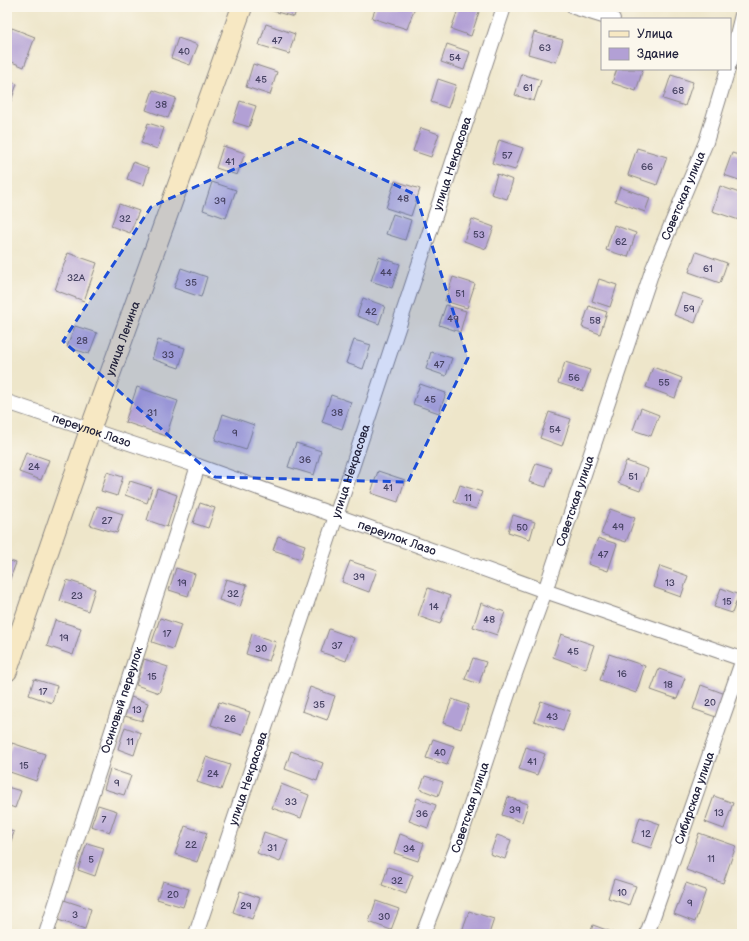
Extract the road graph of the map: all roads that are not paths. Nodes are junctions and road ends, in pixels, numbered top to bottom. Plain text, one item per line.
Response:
1 (242, 7) edge
2 (504, 7) edge
3 (574, 7) edge
4 (742, 16) edge
5 (611, 18) edge
6 (734, 58) edge
7 (728, 70) edge
8 (7, 402) edge
9 (90, 430) junction
10 (198, 466) junction
11 (336, 516) junction
12 (545, 591) junction
13 (742, 660) edge
14 (7, 671) edge
15 (46, 934) edge
16 (196, 934) edge
17 (423, 934) edge
18 (647, 934) edge

1 - 9 main road, улица Ленина
2 - 11 street, улица Некрасова
3 - 5 street
4 - 6 street
7 - 12 street, Советская улица
8 - 9 street, переулок Лазо
9 - 10 street, переулок Лазо
9 - 14 main road, улица Ленина
10 - 11 street, переулок Лазо
10 - 15 street, Осиновый переулок
11 - 12 street, переулок Лазо
11 - 16 street, улица Некрасова
12 - 13 street, переулок Лазо
12 - 17 street, Советская улица
13 - 18 street, Сибирская улица

